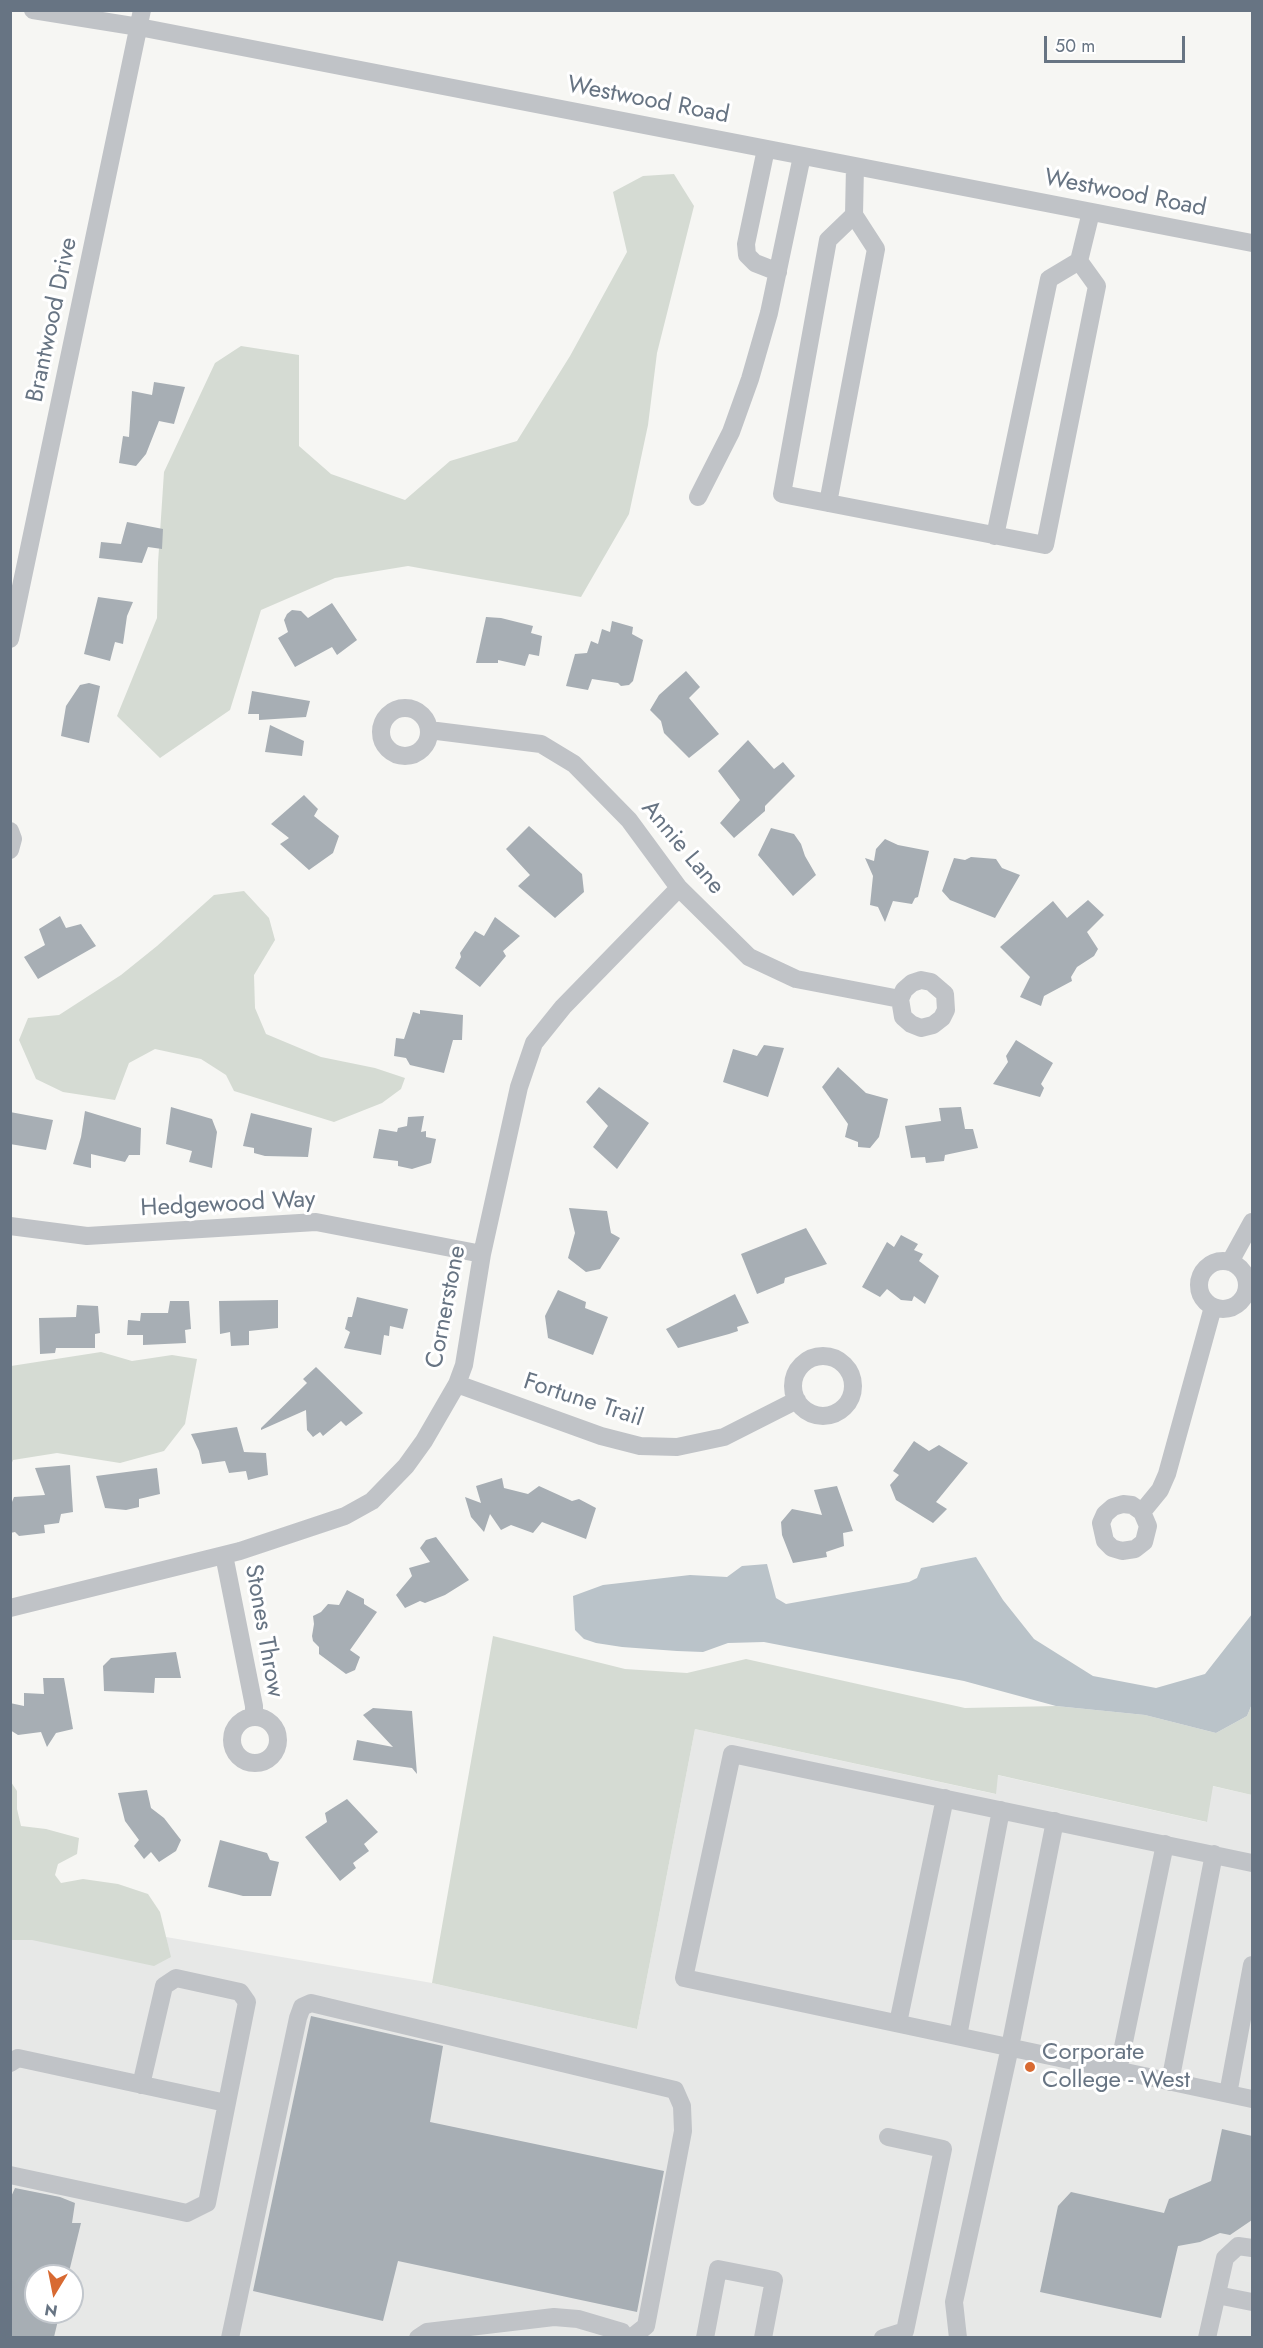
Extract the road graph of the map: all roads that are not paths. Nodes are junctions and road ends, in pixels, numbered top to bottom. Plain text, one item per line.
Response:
1 (33, 10) edge
2 (140, 19) edge
3 (766, 149) junction
4 (802, 156) junction
5 (855, 166) junction
6 (1091, 212) junction
7 (854, 215) junction
8 (1252, 243) edge
9 (1079, 261) junction
10 (778, 272) junction
11 (698, 497) dead end
12 (828, 503) junction
13 (995, 536) junction
14 (10, 639) edge
15 (429, 730) dead end
16 (10, 831) edge
17 (10, 850) edge
18 (679, 888) junction
19 (900, 999) dead end
20 (1252, 1222) edge
21 (10, 1226) edge
22 (482, 1254) junction
23 (1230, 1262) junction
24 (1247, 1300) edge
25 (1213, 1306) junction
26 (457, 1384) junction
27 (797, 1400) dead end
28 (1142, 1512) dead end
29 (224, 1555) junction
30 (10, 1608) edge
31 (254, 1716) dead end
32 (945, 1798) junction
33 (1002, 1810) junction
34 (1055, 1821) junction
35 (1165, 1844) junction
36 (1214, 1854) junction
37 (1252, 1863) edge
38 (1252, 1965) edge
39 (898, 2023) junction
40 (958, 2036) junction
41 (1010, 2047) junction
42 (10, 2063) edge
43 (1118, 2071) junction
44 (1170, 2082) junction
45 (141, 2085) junction
46 (1228, 2094) junction
47 (1252, 2100) edge
48 (226, 2103) junction
49 (888, 2137) dead end
50 (10, 2175) edge
51 (1252, 2248) edge
52 (1216, 2295) junction
53 (1252, 2302) edge
54 (230, 2337) edge
55 (418, 2337) edge
56 (626, 2337) edge
57 (631, 2337) edge
58 (705, 2337) edge
59 (763, 2337) edge
60 (883, 2337) edge
61 (958, 2337) edge
62 (1207, 2337) edge

1 - 2 street, Westwood Road
2 - 3 street, Westwood Road
2 - 14 street, Brantwood Drive
3 - 4 street, Westwood Road
3 - 10 street
4 - 5 street, Westwood Road
4 - 10 street
5 - 6 street, Westwood Road
5 - 7 street
6 - 8 street, Westwood Road
6 - 9 street
7 - 12 street
7 - 12 street
9 - 13 street
9 - 13 street
10 - 11 street
12 - 13 street
15 - 18 street, Annie Lane
16 - 17 street
18 - 19 street, Annie Lane
18 - 22 street, Cornerstone
20 - 23 street
21 - 22 street, Hedgewood Way
22 - 26 street, Cornerstone
23 - 24 street
23 - 25 street
24 - 25 street
25 - 28 street
26 - 27 street, Fortune Trail
26 - 29 street, Cornerstone
29 - 30 street, Cornerstone
29 - 31 street, Stones Throw
32 - 33 street
32 - 39 street
32 - 39 street
33 - 34 street
33 - 40 street
34 - 35 street
34 - 41 street
35 - 36 street
35 - 43 street
36 - 37 street
36 - 44 street
38 - 46 street
39 - 40 street
40 - 41 street
41 - 43 street
41 - 61 street
42 - 45 street
43 - 44 street
44 - 46 street
45 - 48 street
45 - 48 street
46 - 47 street
48 - 50 street
49 - 60 street
51 - 52 street
52 - 53 street
52 - 62 street
54 - 57 street
55 - 56 street
58 - 59 street

